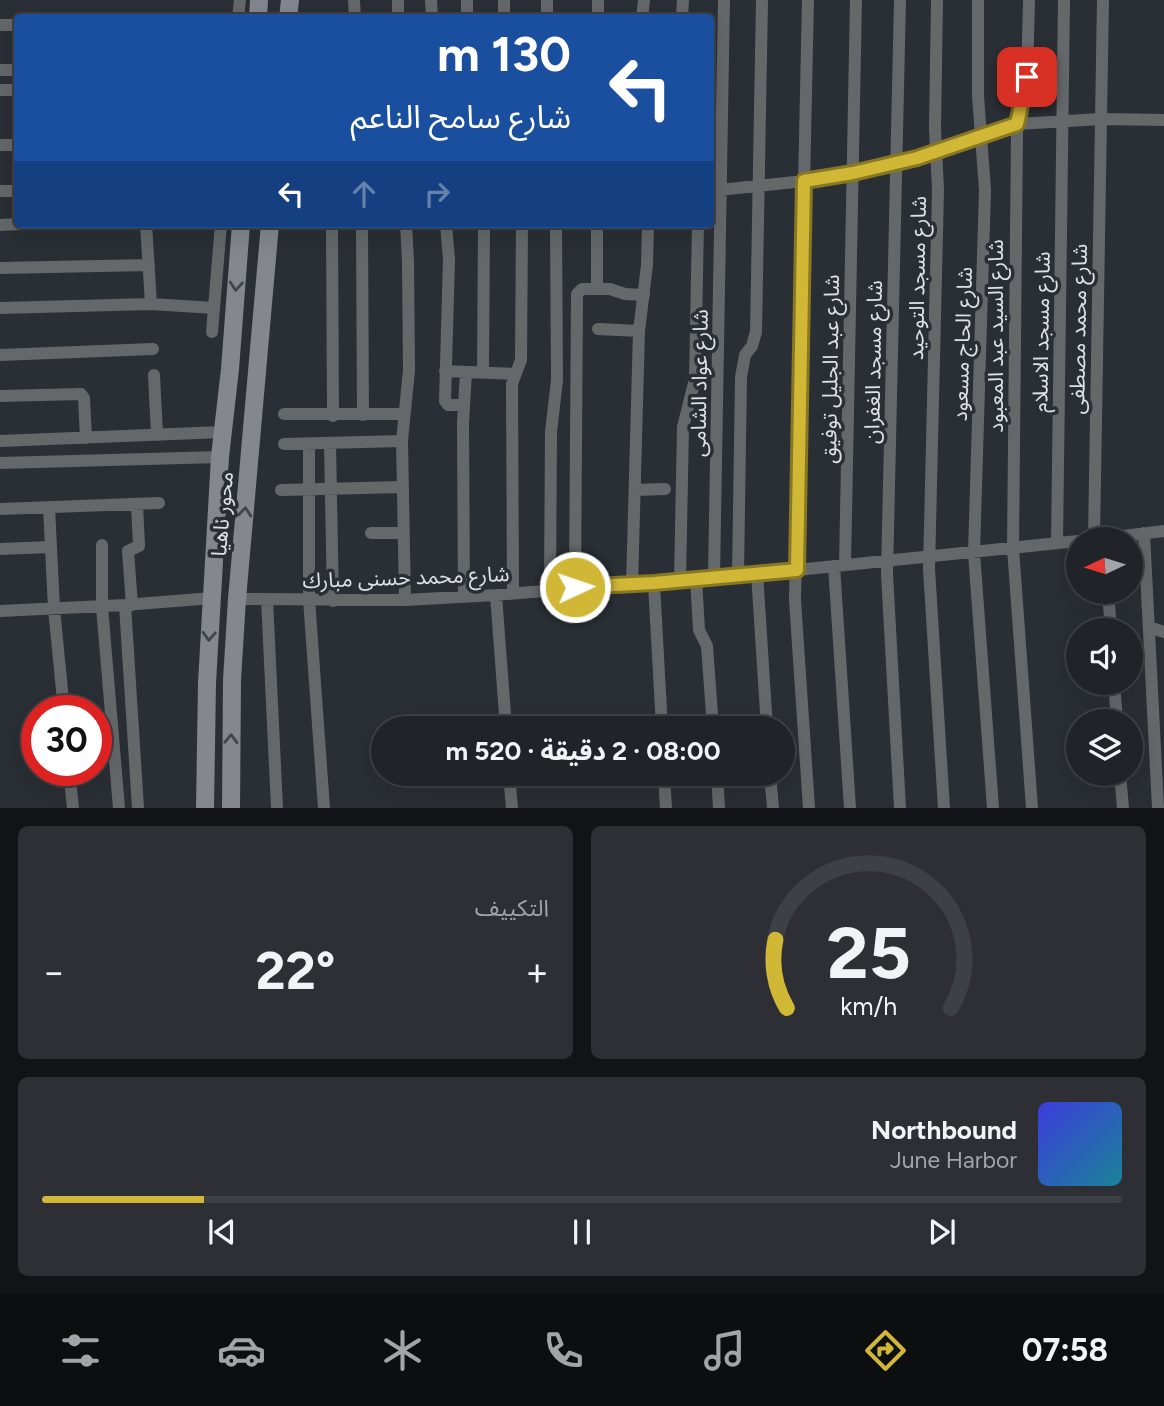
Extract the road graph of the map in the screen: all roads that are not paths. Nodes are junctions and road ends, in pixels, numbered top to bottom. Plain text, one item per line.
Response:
1 (724, 0) edge
2 (762, 0) edge
3 (808, 0) edge
4 (856, 0) edge
5 (900, 0) edge
6 (937, 0) edge
7 (978, 0) edge
8 (1030, 0) edge
9 (1064, 0) edge
10 (1103, 0) edge
11 (1101, 119) junction
12 (1164, 120) edge
13 (1063, 121) junction
14 (1017, 124) junction
15 (982, 136) junction
16 (937, 153) junction
17 (897, 163) junction
18 (853, 173) junction
19 (804, 181) junction
20 (760, 187) junction
21 (716, 191) edge
22 (146, 228) edge
23 (221, 228) edge
24 (241, 228) edge
25 (270, 228) edge
26 (332, 228) edge
27 (362, 228) edge
28 (406, 228) edge
29 (446, 228) edge
30 (484, 228) edge
31 (522, 228) edge
32 (556, 228) edge
33 (597, 228) edge
34 (648, 228) edge
35 (698, 228) edge
36 (149, 265) junction
37 (0, 268) edge
38 (597, 289) junction
39 (644, 295) junction
40 (151, 304) junction
41 (214, 308) junction
42 (0, 309) edge
43 (598, 329) dead end
44 (639, 331) junction
45 (212, 332) dead end
46 (153, 349) dead end
47 (0, 355) edge
48 (445, 371) junction
49 (466, 372) junction
50 (483, 373) junction
51 (515, 374) junction
52 (153, 375) dead end
53 (0, 396) edge
54 (464, 405) junction
55 (284, 414) dead end
56 (403, 414) junction
57 (363, 415) junction
58 (333, 416) junction
59 (222, 432) junction
60 (157, 435) junction
61 (86, 438) junction
62 (0, 441) edge
63 (402, 441) junction
64 (330, 443) junction
65 (284, 444) dead end
66 (309, 444) junction
67 (220, 457) junction
68 (0, 463) edge
69 (403, 487) junction
70 (309, 489) junction
71 (331, 489) junction
72 (665, 489) dead end
73 (281, 490) dead end
74 (635, 490) junction
75 (159, 503) dead end
76 (136, 504) junction
77 (49, 507) junction
78 (0, 509) edge
79 (1094, 527) edge
80 (1164, 531) edge
81 (371, 533) dead end
82 (404, 533) junction
83 (1144, 533) joint
84 (1066, 542) edge
85 (1057, 543) junction
86 (102, 545) dead end
87 (51, 547) junction
88 (1013, 548) junction
89 (0, 549) edge
90 (974, 552) junction
91 (929, 557) junction
92 (887, 561) junction
93 (840, 566) junction
94 (797, 570) junction
95 (757, 573) junction
96 (738, 575) junction
97 (714, 577) junction
98 (696, 579) junction
99 (680, 581) junction
100 (654, 583) junction
101 (632, 584) junction
102 (575, 587) junction
103 (550, 590) junction
104 (513, 593) junction
105 (496, 595) junction
106 (464, 597) junction
107 (212, 598) junction
108 (267, 598) junction
109 (237, 599) junction
110 (309, 600) junction
111 (405, 600) junction
112 (333, 601) junction
113 (128, 605) junction
114 (102, 607) junction
115 (54, 609) junction
116 (0, 611) edge
117 (1149, 627) junction
118 (1164, 632) edge
119 (63, 695) edge
120 (505, 716) edge
121 (661, 716) edge
122 (712, 716) edge
123 (766, 716) edge
124 (71, 786) edge
125 (510, 786) edge
126 (665, 786) edge
127 (717, 786) edge
128 (771, 786) edge
129 (1121, 786) edge
130 (73, 807) edge
131 (119, 807) edge
132 (138, 807) edge
133 (205, 807) edge
134 (231, 807) edge
135 (277, 807) edge
136 (324, 807) edge
137 (512, 807) edge
138 (666, 807) edge
139 (719, 807) edge
140 (773, 807) edge
141 (809, 807) edge
142 (850, 807) edge
143 (900, 807) edge
144 (944, 807) edge
145 (993, 807) edge
146 (1032, 807) edge
147 (1123, 807) edge
148 (1158, 807) edge

1 - 21 street, شارع عواد الشامى
2 - 20 street
3 - 19 street
4 - 18 street, شارع عبد الجليل توفيق
5 - 17 street, شارع مسجد الغفران
6 - 16 street, شارع مسجد التوحيد
7 - 15 street, شارع الحاج مسعود
8 - 14 street, شارع السيد عبد المعبود
9 - 13 street, شارع مسجد الاسلام
10 - 11 street, شارع محمد مصطفى
11 - 12 street
11 - 13 street
11 - 79 street, شارع محمد مصطفى
13 - 14 street
13 - 85 street, شارع مسجد الاسلام
14 - 15 street
14 - 88 street, شارع السيد عبد المعبود
15 - 16 street
15 - 90 street, شارع الحاج مسعود
16 - 17 street
16 - 91 street, شارع مسجد التوحيد
17 - 18 street
17 - 92 street, شارع مسجد الغفران
18 - 19 street
18 - 93 street, شارع عبد الجليل توفيق
19 - 20 street
19 - 94 street
20 - 21 street
20 - 96 street
21 - 97 street, شارع عواد الشامى
22 - 36 street
23 - 41 street
24 -> 59 main road, محور ناهيا
109 -> 25 main road, محور ناهيا
26 - 58 street
27 - 57 street
28 - 56 street
29 - 48 street
30 - 50 street
31 - 51 street
32 - 103 street
33 - 38 street
34 - 39 street
35 - 99 street
36 - 37 street
36 - 40 street
38 - 39 street
38 - 102 street
39 - 44 street
40 - 41 street
40 - 42 street
41 - 45 street
43 - 44 street
44 - 74 street
46 - 47 street
48 - 49 street
48 - 54 street
49 - 50 street
49 - 54 street
50 - 51 street
51 - 104 street
52 - 60 street
53 - 61 street
54 - 106 street
55 - 58 street
56 - 57 street
56 - 63 street
57 - 58 street
59 - 60 street
59 - 67 main road, محور ناهيا
60 - 61 street
61 - 62 street
63 - 64 street
63 - 69 street
64 - 66 street
64 - 71 street
65 - 66 street
66 - 70 street
67 - 68 street
67 - 107 main road, محور ناهيا
69 - 71 street
69 - 82 street
70 - 71 street
70 - 73 street
70 - 110 street
71 - 112 street
72 - 74 street
74 - 101 street
75 - 76 street
76 - 77 street
76 - 113 street
77 - 78 street
77 - 87 street
80 - 83 street
81 - 82 street
82 - 111 street
83 - 117 street
84 - 85 street, شارع محمد حسنى مبارك
85 - 88 street, شارع محمد حسنى مبارك
86 - 114 street
87 - 89 street
87 - 115 street
88 - 90 street, شارع محمد حسنى مبارك
88 - 146 street, شارع السيد عبد المعبود
90 - 91 street, شارع محمد حسنى مبارك
90 - 145 street, شارع الحاج مسعود
91 - 92 street, شارع محمد حسنى مبارك
91 - 144 street, شارع مسجد التوحيد
92 - 93 street, شارع محمد حسنى مبارك
92 - 143 street, شارع مسجد الغفران
93 - 94 street, شارع محمد حسنى مبارك
93 - 142 street, شارع عبد الجليل توفيق
94 - 95 street, شارع محمد حسنى مبارك
94 - 141 street
95 - 96 street, شارع محمد حسنى مبارك
95 - 123 street
96 - 97 street, شارع محمد حسنى مبارك
97 - 98 street, شارع محمد حسنى مبارك
98 - 99 street, شارع محمد حسنى مبارك
98 - 122 street
99 - 100 street, شارع محمد حسنى مبارك
100 - 101 street, شارع محمد حسنى مبارك
100 - 121 street
101 - 102 street, شارع محمد حسنى مبارك
102 - 103 street, شارع محمد حسنى مبارك
103 - 104 street, شارع محمد حسنى مبارك
104 - 105 street, شارع محمد حسنى مبارك
105 - 106 street, شارع محمد حسنى مبارك
105 - 120 street
106 - 111 street, شارع محمد حسنى مبارك
107 - 109 main road
107 - 113 street
107 -> 133 main road, محور ناهيا
108 - 109 street, شارع محمد حسنى مبارك
108 - 110 street, شارع محمد حسنى مبارك
108 - 135 street
134 -> 109 main road, محور ناهيا
110 - 112 street, شارع محمد حسنى مبارك
110 - 136 street
111 - 112 street, شارع محمد حسنى مبارك
113 - 114 street
113 - 132 street
114 - 115 street
114 - 131 street
115 - 116 street
115 - 119 street
117 - 118 street
117 - 148 street
124 - 130 street
125 - 137 street
126 - 138 street
127 - 139 street
128 - 140 street
129 - 147 street

